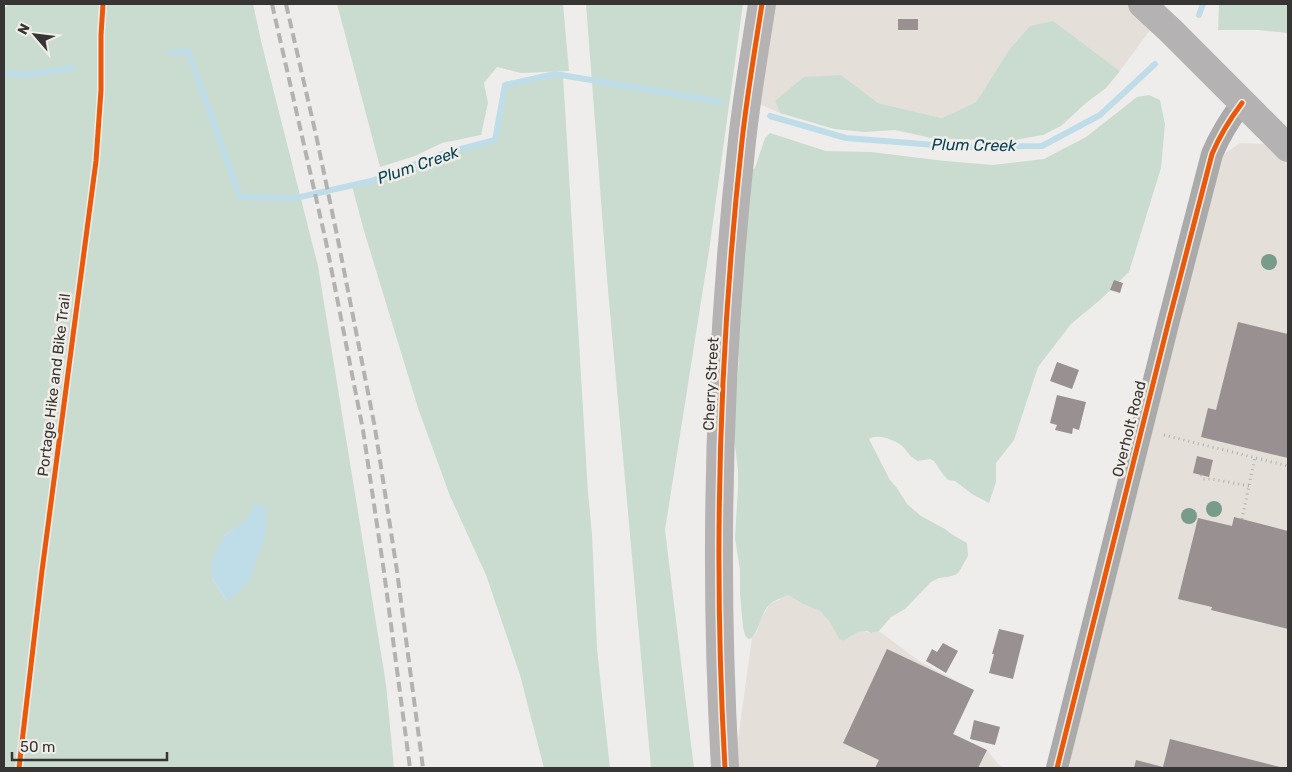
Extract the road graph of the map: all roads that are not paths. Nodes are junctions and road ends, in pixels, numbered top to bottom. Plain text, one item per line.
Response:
1 (762, 4) edge
2 (1142, 4) edge
3 (1242, 103) junction
4 (1288, 148) edge
5 (725, 768) edge
6 (1056, 768) edge

1 - 5 street, Cherry Street
2 - 3 street
3 - 4 street
3 - 6 street, Overholt Road

